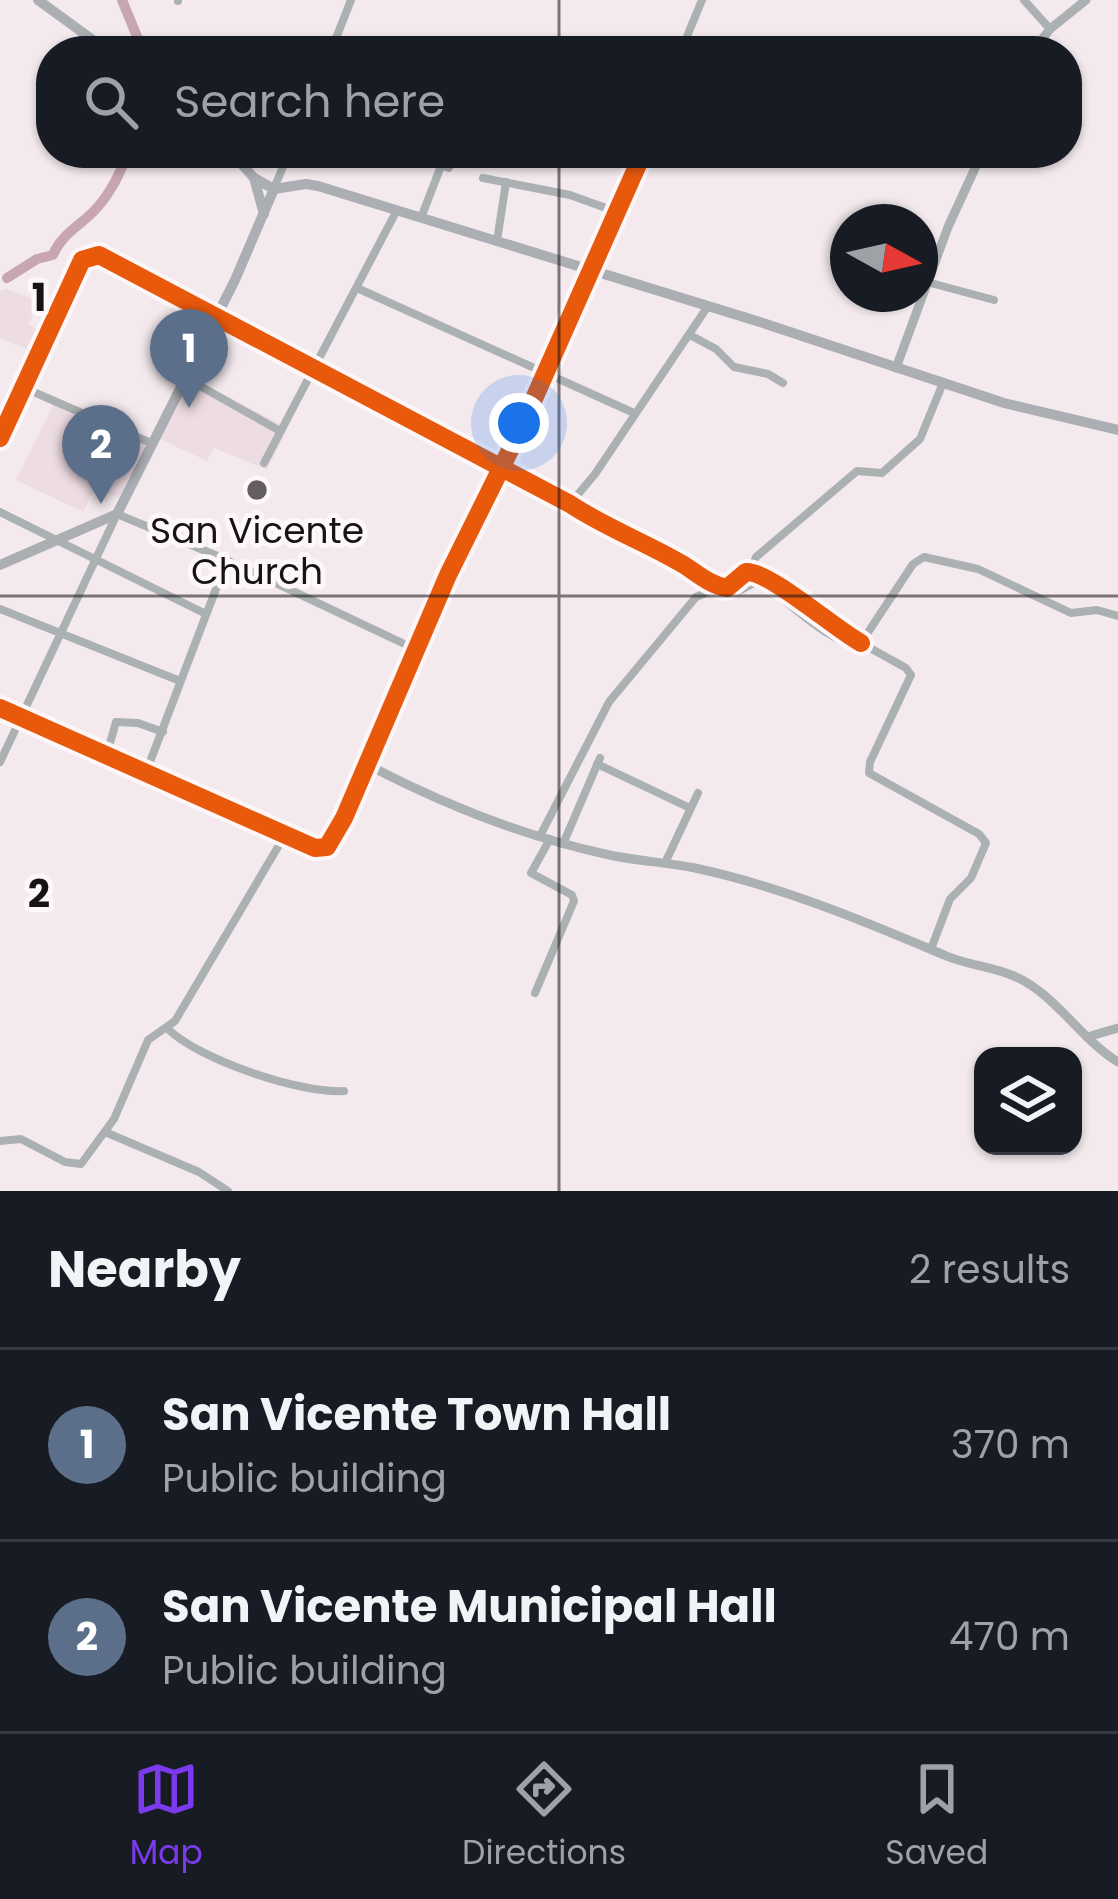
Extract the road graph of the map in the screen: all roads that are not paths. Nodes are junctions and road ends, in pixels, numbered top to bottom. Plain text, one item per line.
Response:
1 (38, 0) edge
2 (351, 0) edge
3 (702, 0) edge
4 (1024, 0) edge
5 (1086, 0) edge
6 (1050, 29) junction
7 (87, 36) edge
8 (337, 36) edge
9 (687, 36) edge
10 (1045, 36) edge
11 (245, 168) edge
12 (283, 168) edge
13 (445, 168) edge
14 (636, 168) edge
15 (976, 168) edge
16 (254, 178) junction
17 (483, 178) dead end
18 (506, 182) junction
19 (274, 189) junction
20 (397, 210) junction
21 (617, 212) junction
22 (264, 214) junction
23 (422, 218) junction
24 (497, 241) junction
25 (938, 258) edge
26 (593, 272) junction
27 (938, 285) edge
28 (357, 288) junction
29 (994, 300) dead end
30 (708, 307) junction
31 (917, 312) edge
32 (216, 314) junction
33 (689, 335) junction
34 (314, 368) junction
35 (896, 368) junction
36 (547, 373) junction
37 (184, 377) junction
38 (783, 383) dead end
39 (943, 383) junction
40 (22, 387) junction
41 (634, 413) junction
42 (1118, 430) edge
43 (280, 431) junction
44 (1, 432) edge
45 (152, 443) junction
46 (265, 463) dead end
47 (502, 467) junction
48 (570, 504) junction
49 (0, 512) edge
50 (117, 514) junction
51 (55, 541) junction
52 (227, 560) junction
53 (96, 562) junction
54 (0, 565) edge
55 (750, 571) junction
56 (0, 609) edge
57 (206, 614) junction
58 (1118, 616) edge
59 (60, 633) junction
60 (861, 643) junction
61 (415, 649) junction
62 (180, 681) junction
63 (0, 708) edge
64 (21, 718) junction
65 (164, 732) junction
66 (106, 758) junction
67 (0, 762) edge
68 (368, 765) junction
69 (145, 775) junction
70 (698, 793) dead end
71 (690, 808) junction
72 (285, 835) junction
73 (545, 838) junction
74 (563, 844) junction
75 (664, 863) junction
76 (931, 949) junction
77 (535, 993) dead end
78 (167, 1028) junction
79 (1118, 1028) edge
80 (1087, 1037) junction
81 (1118, 1062) edge
82 (344, 1091) dead end
83 (105, 1132) junction
84 (0, 1141) edge
85 (228, 1191) edge

1 - 7 main road
2 - 8 street
3 - 9 street
4 - 6 street
5 - 6 street
6 - 10 street
11 - 16 main road
12 - 19 street
13 - 23 street
14 - 21 street
15 - 25 street
16 - 19 main road
16 - 22 main road
17 - 18 street
18 - 21 street
18 - 24 street
19 - 20 main road
19 - 22 main road
20 - 23 main road
20 - 28 street
21 - 26 street
22 - 32 main road
23 - 24 main road
24 - 26 main road
26 - 30 main road
26 - 36 street
27 - 29 street
28 - 34 street
28 - 36 street
30 - 33 street
30 - 35 main road
31 - 35 street
32 - 34 street
32 - 37 main road
32 - 40 street
33 - 38 street
33 - 41 street
34 - 43 street
34 - 47 street
35 - 39 main road
36 - 41 street
36 - 47 street
37 - 43 street
37 - 45 main road
39 - 42 main road
39 - 55 street
40 - 44 street
40 - 45 street
41 - 48 street
43 - 46 street
45 - 50 main road
47 - 48 street
47 - 61 street
48 - 55 street
49 - 51 street
50 - 51 main road
50 - 52 street
50 - 53 street
51 - 53 street
51 - 54 main road
52 - 57 street
52 - 61 street
53 - 57 street
53 - 59 street
55 - 60 street
56 - 59 street
57 - 62 street
58 - 60 street
59 - 62 street
59 - 64 street
60 - 73 street
60 - 76 street
61 - 68 street
62 - 65 street
63 - 64 street
64 - 66 street
64 - 67 street
65 - 66 street
65 - 69 street
66 - 69 street
68 - 72 street
68 - 73 street
69 - 72 street
70 - 71 street
71 - 74 street
71 - 75 street
72 - 78 street
73 - 74 street
73 - 77 street
74 - 75 street
75 - 76 street
76 - 80 street
78 - 82 street
78 - 83 street
79 - 80 street
80 - 81 street
83 - 84 street
83 - 85 street

